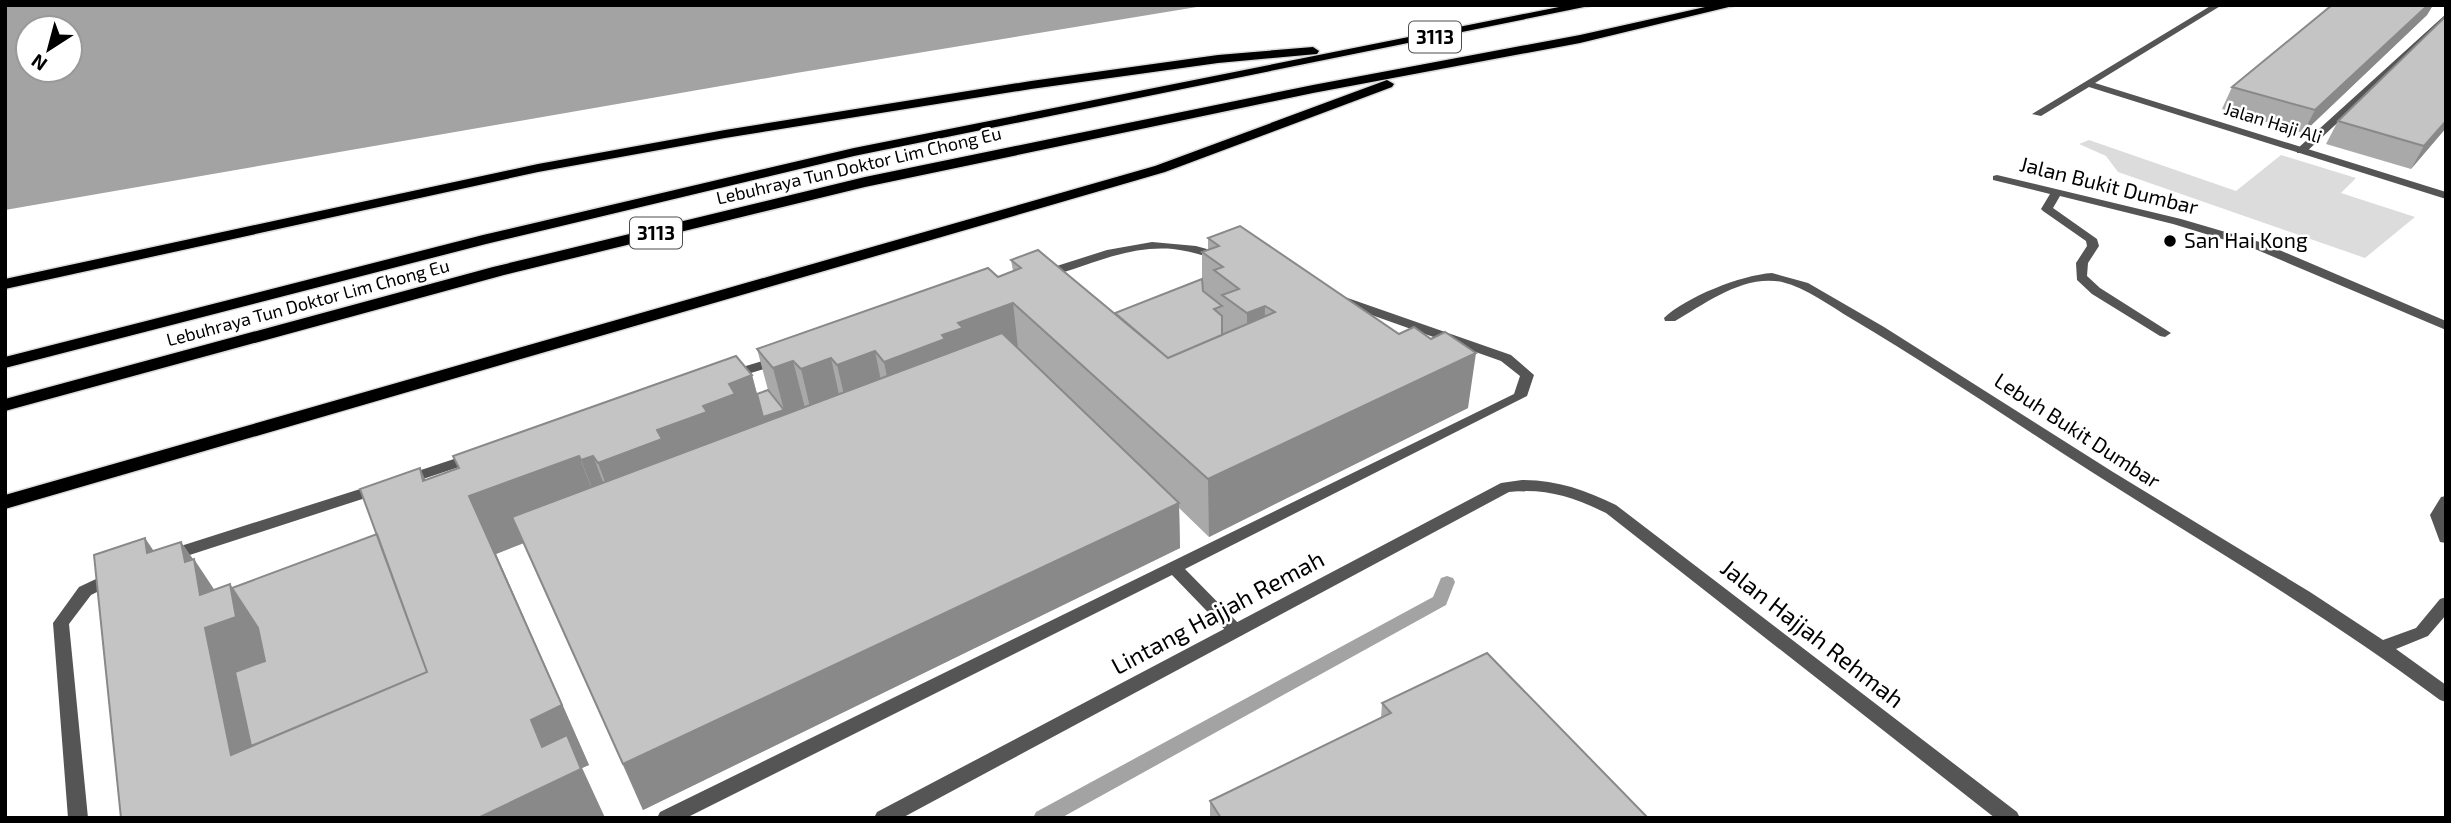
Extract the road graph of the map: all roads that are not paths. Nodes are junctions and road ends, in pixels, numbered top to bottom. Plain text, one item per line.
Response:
1 (1588, 5) edge
2 (1731, 5) edge
3 (2218, 5) edge
4 (2446, 18) edge
5 (1405, 43) junction
6 (1435, 66) junction
7 (2090, 84) junction
8 (2037, 114) dead end
9 (2301, 151) junction
10 (1997, 178) dead end
11 (2056, 193) junction
12 (2446, 196) edge
13 (1232, 260) edge
14 (1029, 279) edge
15 (5, 284) edge
16 (1323, 293) edge
17 (1670, 318) dead end
18 (2442, 321) edge
19 (2165, 334) dead end
20 (791, 356) edge
21 (5, 363) edge
22 (712, 381) edge
23 (5, 405) edge
24 (487, 454) edge
25 (1581, 494) joint
26 (2446, 501) edge
27 (5, 502) edge
28 (2446, 538) edge
29 (156, 560) edge
30 (130, 568) edge
31 (1174, 568) junction
32 (2446, 603) edge
33 (1236, 631) junction
34 (2384, 647) junction
35 (2446, 695) edge
36 (78, 818) edge
37 (667, 818) edge
38 (884, 818) edge
39 (2010, 818) edge

1 - 5 highway, Lebuhraya Tun Doktor Lim Chong Eu / 3113
2 - 6 highway, Lebuhraya Tun Doktor Lim Chong Eu / 3113
3 - 7 street
4 - 9 street
5 - 15 highway
5 - 21 highway, Lebuhraya Tun Doktor Lim Chong Eu / 3113
6 - 23 highway, Lebuhraya Tun Doktor Lim Chong Eu / 3113
6 - 27 highway
7 - 8 street
7 - 9 street, Jalan Haji Ali
9 - 12 street, Jalan Haji Ali
10 - 11 street, Jalan Bukit Dumbar
11 - 18 street, Jalan Bukit Dumbar
11 - 19 street
13 - 14 street
16 - 31 street
17 - 34 street, Lebuh Bukit Dumbar
20 - 22 street
24 - 29 street
25 - 33 street, Lintang Hajjah Remah
25 - 39 street, Jalan Hajjah Rehmah
26 - 28 street
30 - 36 street
31 - 33 street
31 - 37 street
32 - 34 street
33 - 38 street, Lintang Hajjah Remah
34 - 35 street, Lebuh Bukit Dumbar

